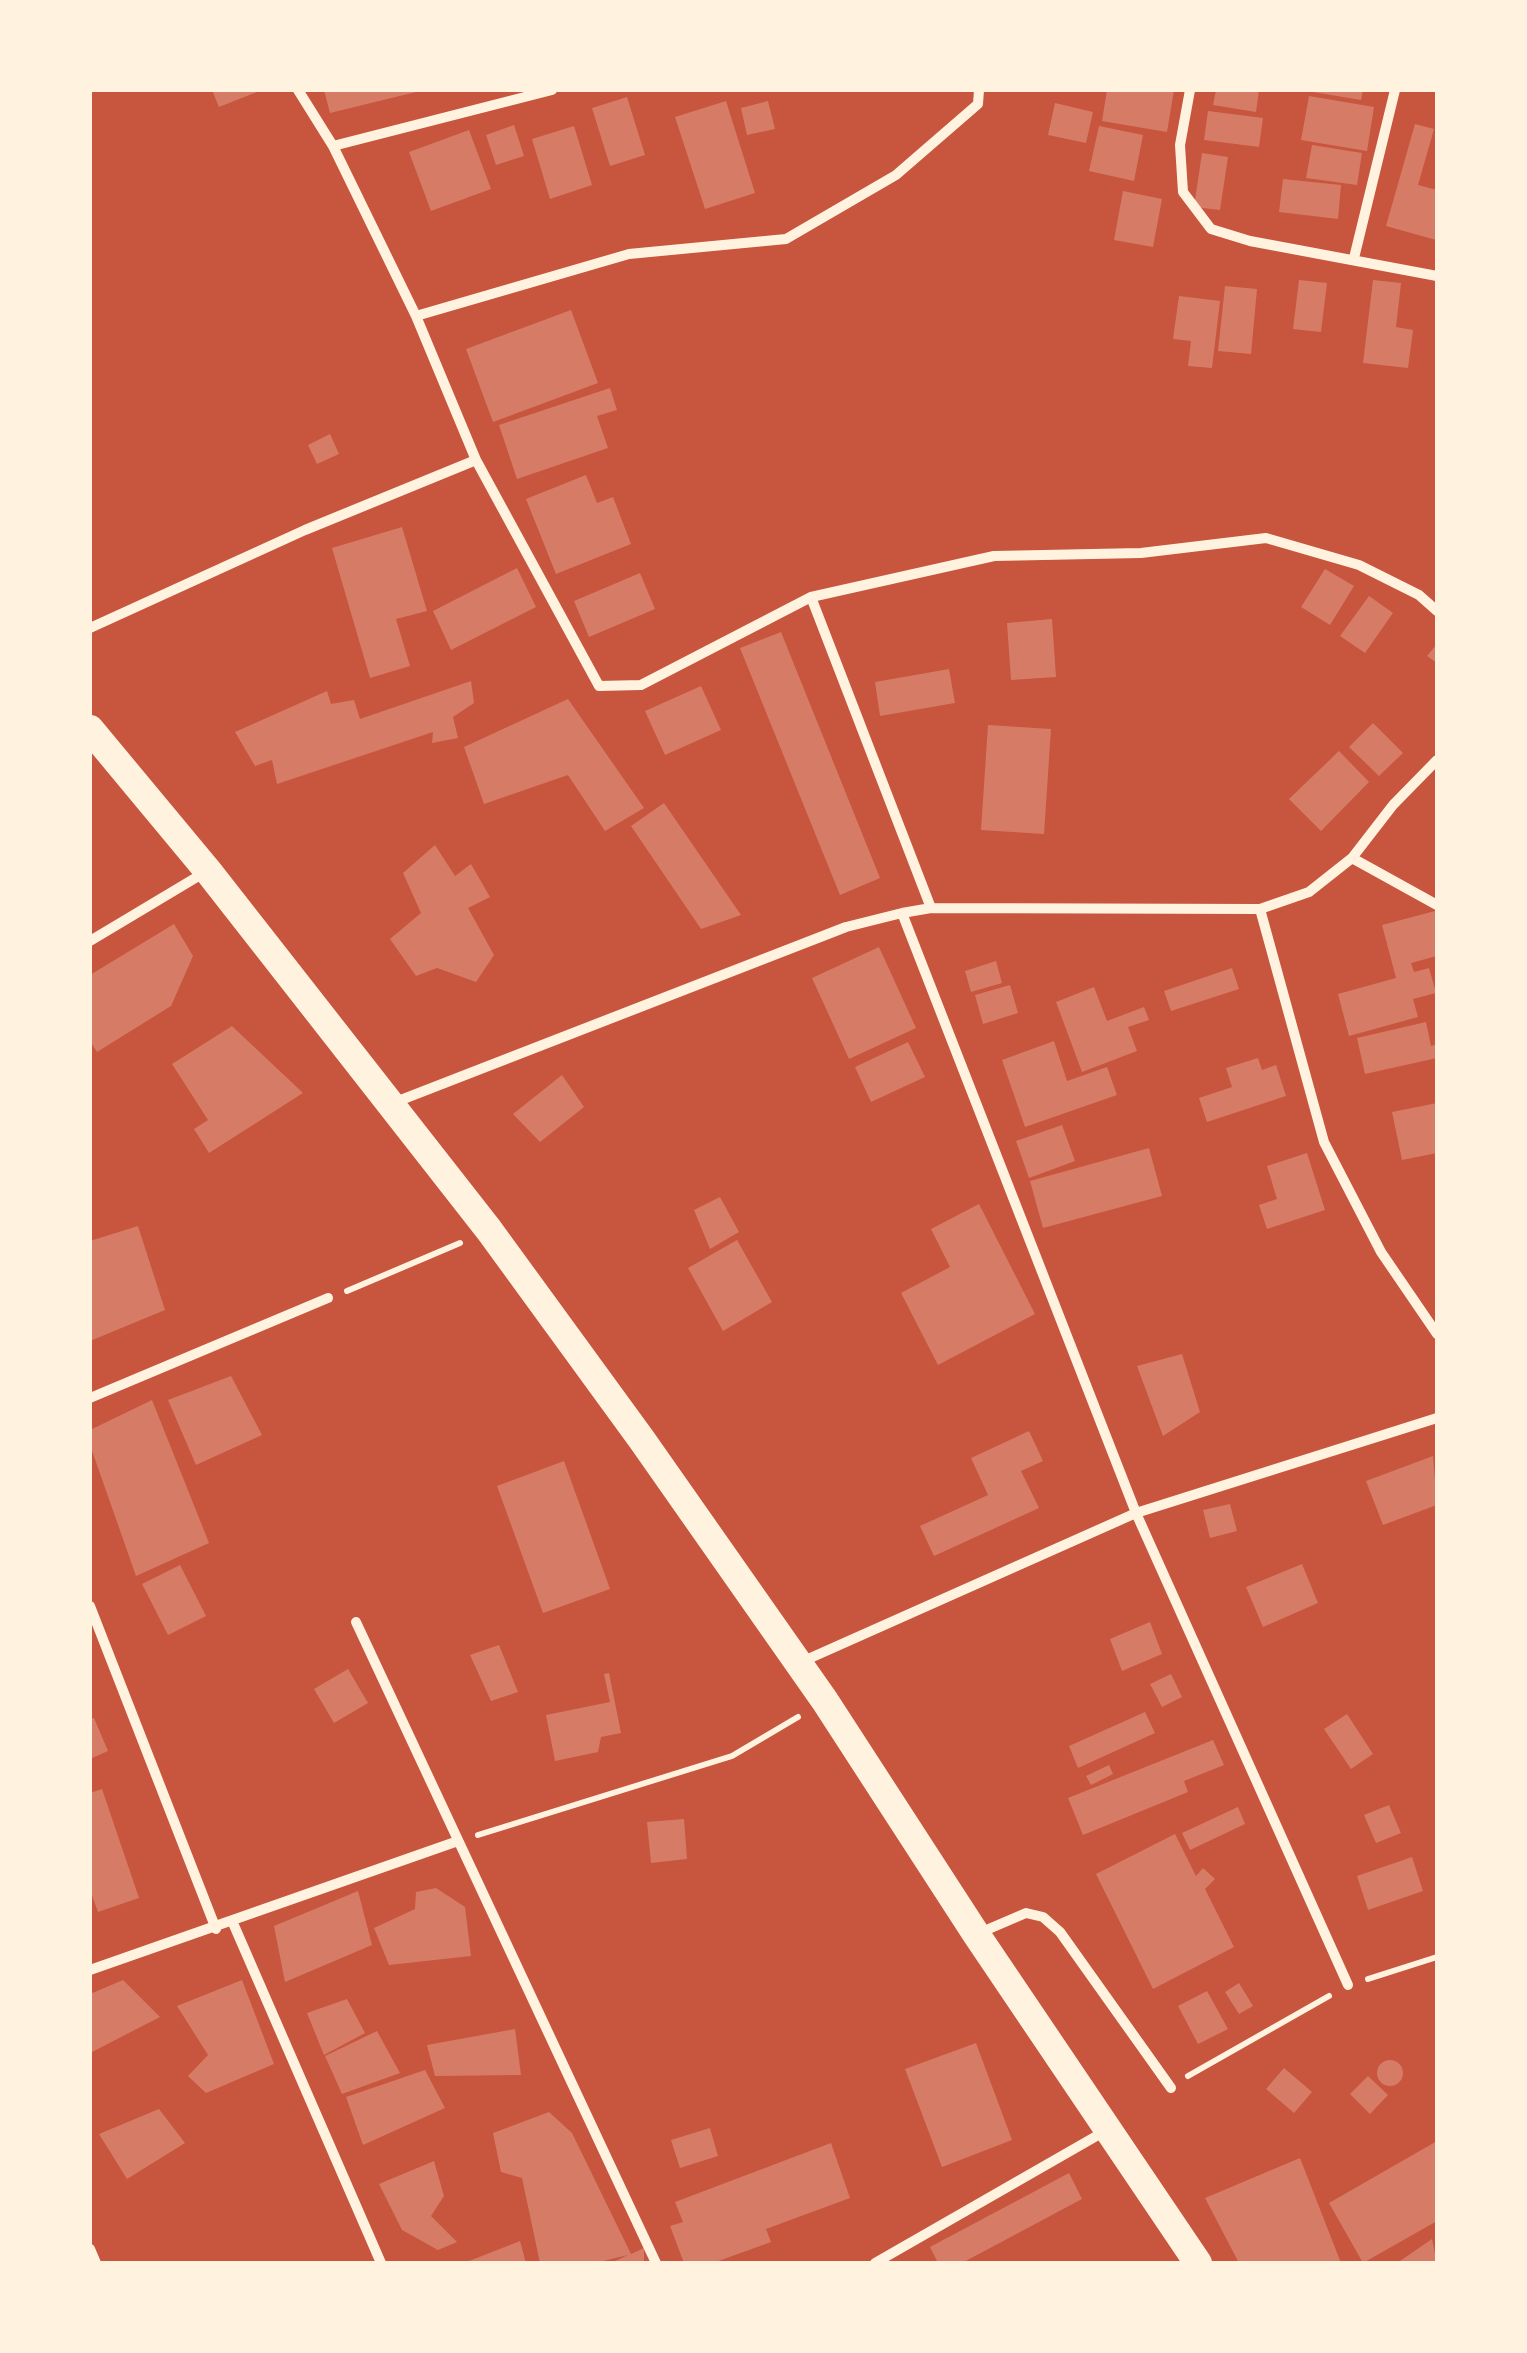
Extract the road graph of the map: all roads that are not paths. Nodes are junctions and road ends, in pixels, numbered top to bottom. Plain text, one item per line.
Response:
1 (298, 90) edge
2 (552, 90) edge
3 (979, 90) edge
4 (1190, 90) edge
5 (1395, 90) edge
6 (333, 146) junction
7 (1354, 258) junction
8 (1437, 276) edge
9 (416, 316) junction
10 (476, 460) junction
11 (812, 598) junction
12 (1437, 612) edge
13 (90, 628) edge
14 (90, 729) edge
15 (1437, 760) edge
16 (1352, 858) junction
17 (208, 871) junction
18 (1437, 905) edge
19 (931, 908) junction
20 (1260, 908) junction
21 (902, 913) junction
22 (90, 940) edge
23 (390, 1104) junction
24 (328, 1298) road end
25 (1437, 1334) edge
26 (90, 1398) edge
27 (1437, 1418) edge
28 (1136, 1514) junction
29 (90, 1606) edge
30 (356, 1622) dead end
31 (798, 1664) junction
32 (458, 1841) junction
33 (232, 1922) junction
34 (216, 1929) junction
35 (976, 1934) junction
36 (90, 1970) edge
37 (1348, 1986) road end
38 (1171, 2088) road end
39 (1108, 2129) junction
40 (90, 2249) edge
41 (96, 2263) edge
42 (381, 2263) edge
43 (656, 2263) edge
44 (874, 2263) edge
45 (1198, 2263) edge

1 - 6 street
2 - 6 street
3 - 9 street
4 - 7 street
5 - 7 street
6 - 9 street
7 - 8 street
9 - 10 street
10 - 11 street
10 - 13 street
11 - 12 street
11 - 19 street
14 - 17 highway
15 - 16 street
16 - 18 street
16 - 20 street
17 - 22 street
17 - 23 highway
19 - 20 street
19 - 21 street
20 - 25 street
21 - 23 street
21 - 28 street
23 - 31 highway
24 - 26 street
27 - 28 street
28 - 31 street
28 - 37 street
29 - 34 street
30 - 32 street
31 - 35 highway
32 - 33 street
32 - 43 street
33 - 34 street
33 - 42 street
34 - 36 street
35 - 38 street
35 - 39 highway
39 - 44 street
39 - 45 highway
40 - 41 street

